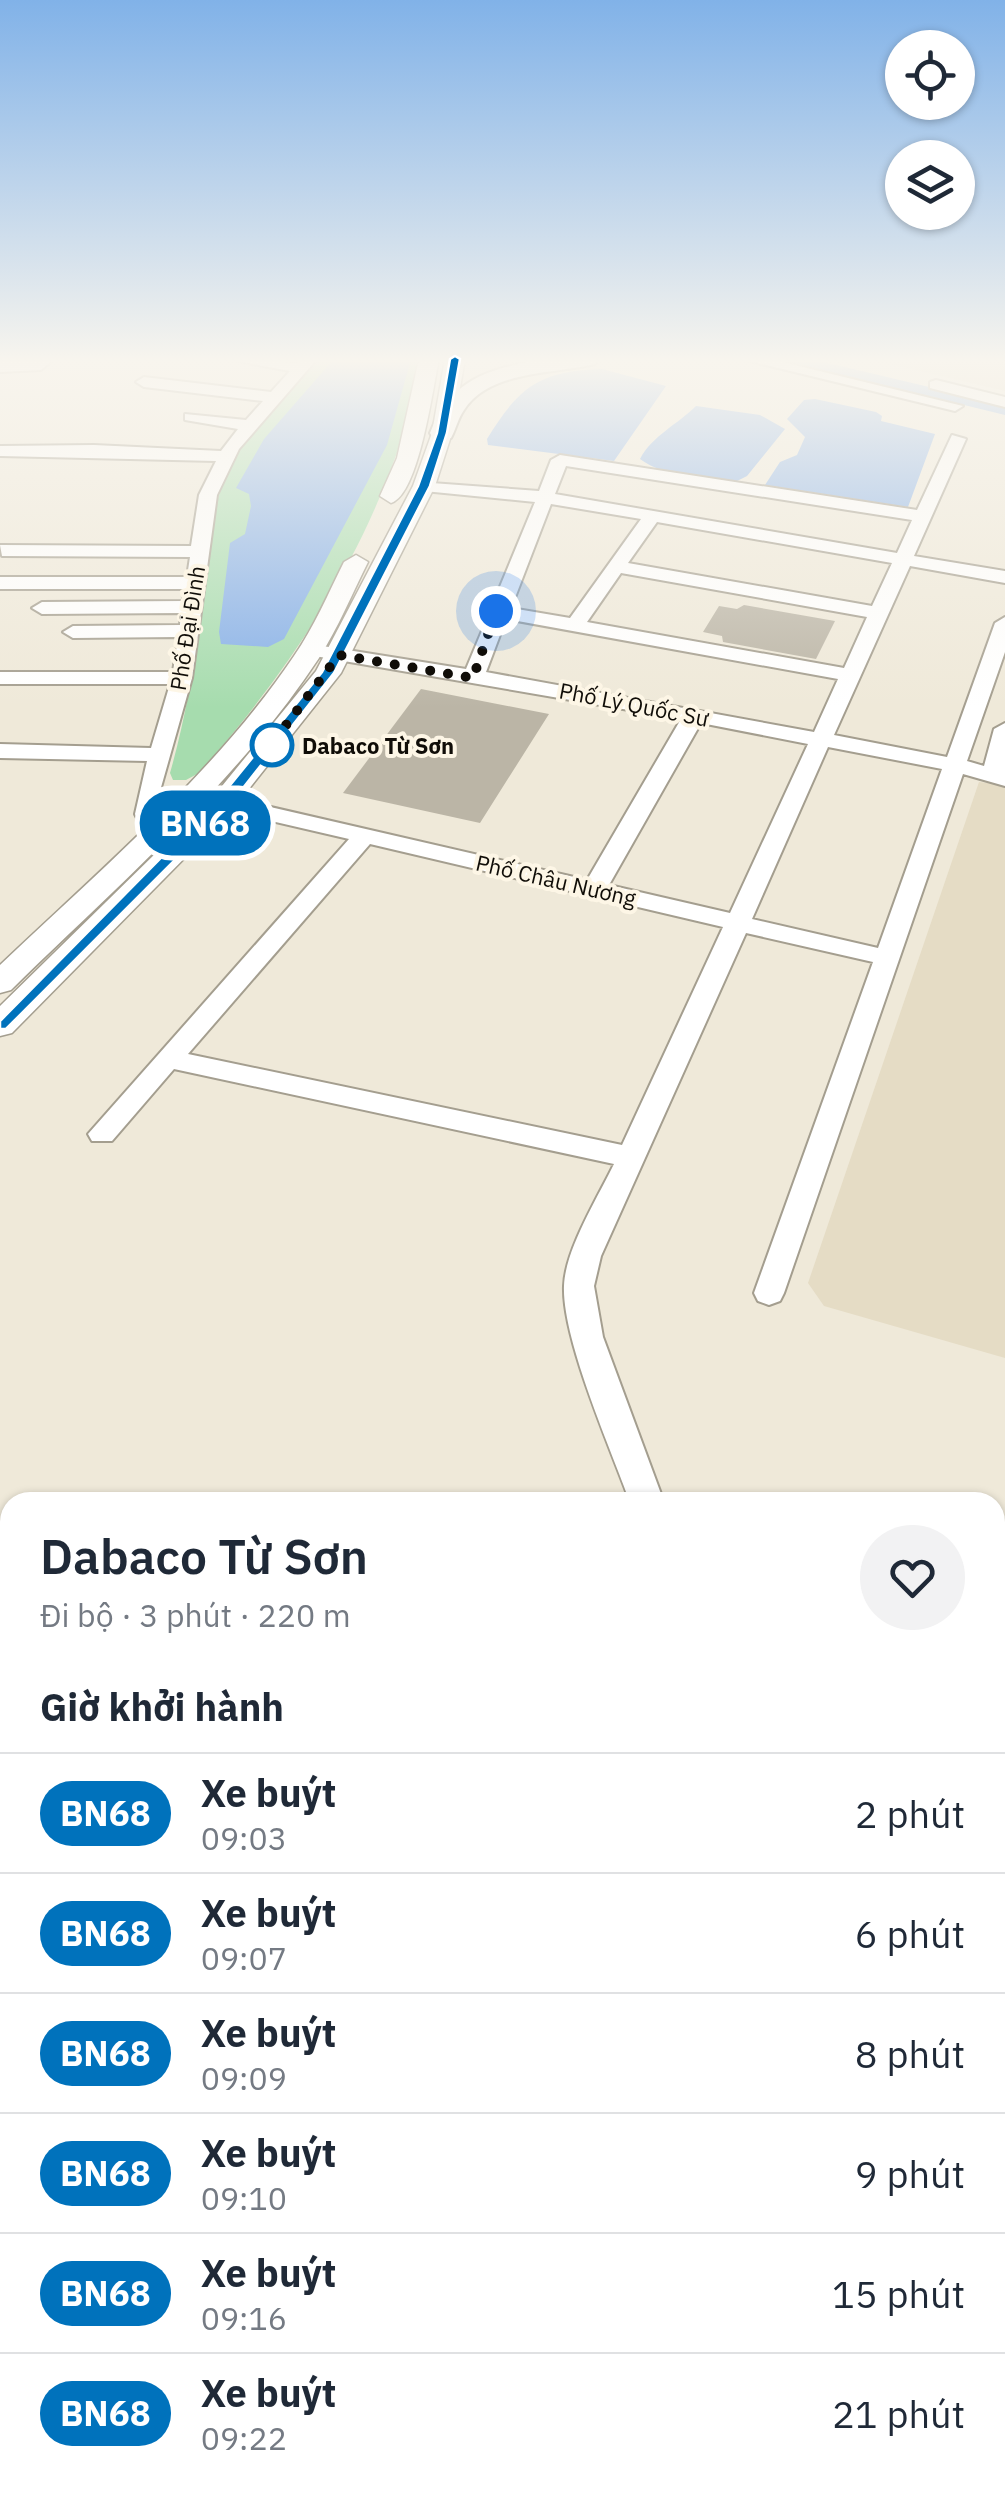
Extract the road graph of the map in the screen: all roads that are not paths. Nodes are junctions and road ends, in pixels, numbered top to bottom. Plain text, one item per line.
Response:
1 (217, 475) edge
2 (401, 475) edge
3 (428, 475) edge
4 (553, 475) edge
5 (660, 475) edge
6 (941, 475) edge
7 (424, 486) junction
8 (542, 497) junction
9 (652, 516) junction
10 (923, 516) junction
11 (2, 550) edge
12 (903, 559) junction
13 (616, 567) junction
14 (197, 568) junction
15 (52, 569) dead end
16 (1005, 576) edge
17 (0, 583) edge
18 (192, 606) junction
19 (42, 608) dead end
20 (496, 611) junction
21 (878, 613) junction
22 (1005, 623) edge
23 (574, 626) junction
24 (190, 631) junction
25 (73, 632) dead end
26 (310, 650) junction
27 (339, 655) junction
28 (850, 676) junction
29 (0, 678) edge
30 (182, 678) junction
31 (473, 678) junction
32 (694, 716) junction
33 (1005, 730) edge
34 (821, 739) junction
35 (0, 751) edge
36 (161, 755) junction
37 (956, 765) junction
38 (999, 772) edge
39 (223, 804) junction
40 (154, 832) junction
41 (365, 836) junction
42 (188, 841) junction
43 (595, 888) junction
44 (738, 921) junction
45 (888, 958) junction
46 (0, 983) edge
47 (0, 1025) edge
48 (168, 1059) junction
49 (102, 1134) dead end
50 (631, 1157) junction
51 (769, 1293) dead end
52 (643, 1492) edge

1 - 14 street, Phố Đại Đình
2 - 26 main road
3 - 7 main road
4 - 8 street
5 - 10 street
6 - 10 street
7 - 8 street
7 - 27 main road
8 - 9 street
8 - 20 street
9 - 12 street
9 - 13 street
10 - 12 street
11 - 14 street
12 - 16 street
12 - 21 street
13 - 21 street
13 - 23 street
14 - 15 street
14 - 17 street
14 - 18 street, Phố Đại Đình
18 - 19 street
18 - 24 street, Phố Đại Đình
20 - 23 street
20 - 31 street
21 - 28 street
22 - 37 street
23 - 28 street
24 - 25 street
24 - 30 street, Phố Đại Đình
26 - 27 street, Phố Lý Quốc Sư
26 - 40 main road
27 - 31 street, Phố Lý Quốc Sư
27 - 39 main road
28 - 34 street
29 - 30 street
30 - 36 street, Phố Đại Đình
31 - 32 street, Phố Lý Quốc Sư
32 - 34 street, Phố Lý Quốc Sư
32 - 43 street
33 - 38 street
34 - 37 street, Phố Lý Quốc Sư
34 - 44 street
35 - 36 street
36 - 40 street, Phố Đại Đình
37 - 38 street, Phố Lý Quốc Sư
37 - 45 street
39 - 41 street, Phố Châu Nương
39 - 42 main road
40 - 42 street
40 - 46 main road
41 - 43 street, Phố Châu Nương
41 - 48 street
42 - 47 main road
43 - 44 street, Phố Châu Nương
44 - 45 street, Phố Châu Nương
44 - 50 street
45 - 51 street
48 - 49 street
48 - 50 street
50 - 52 street

